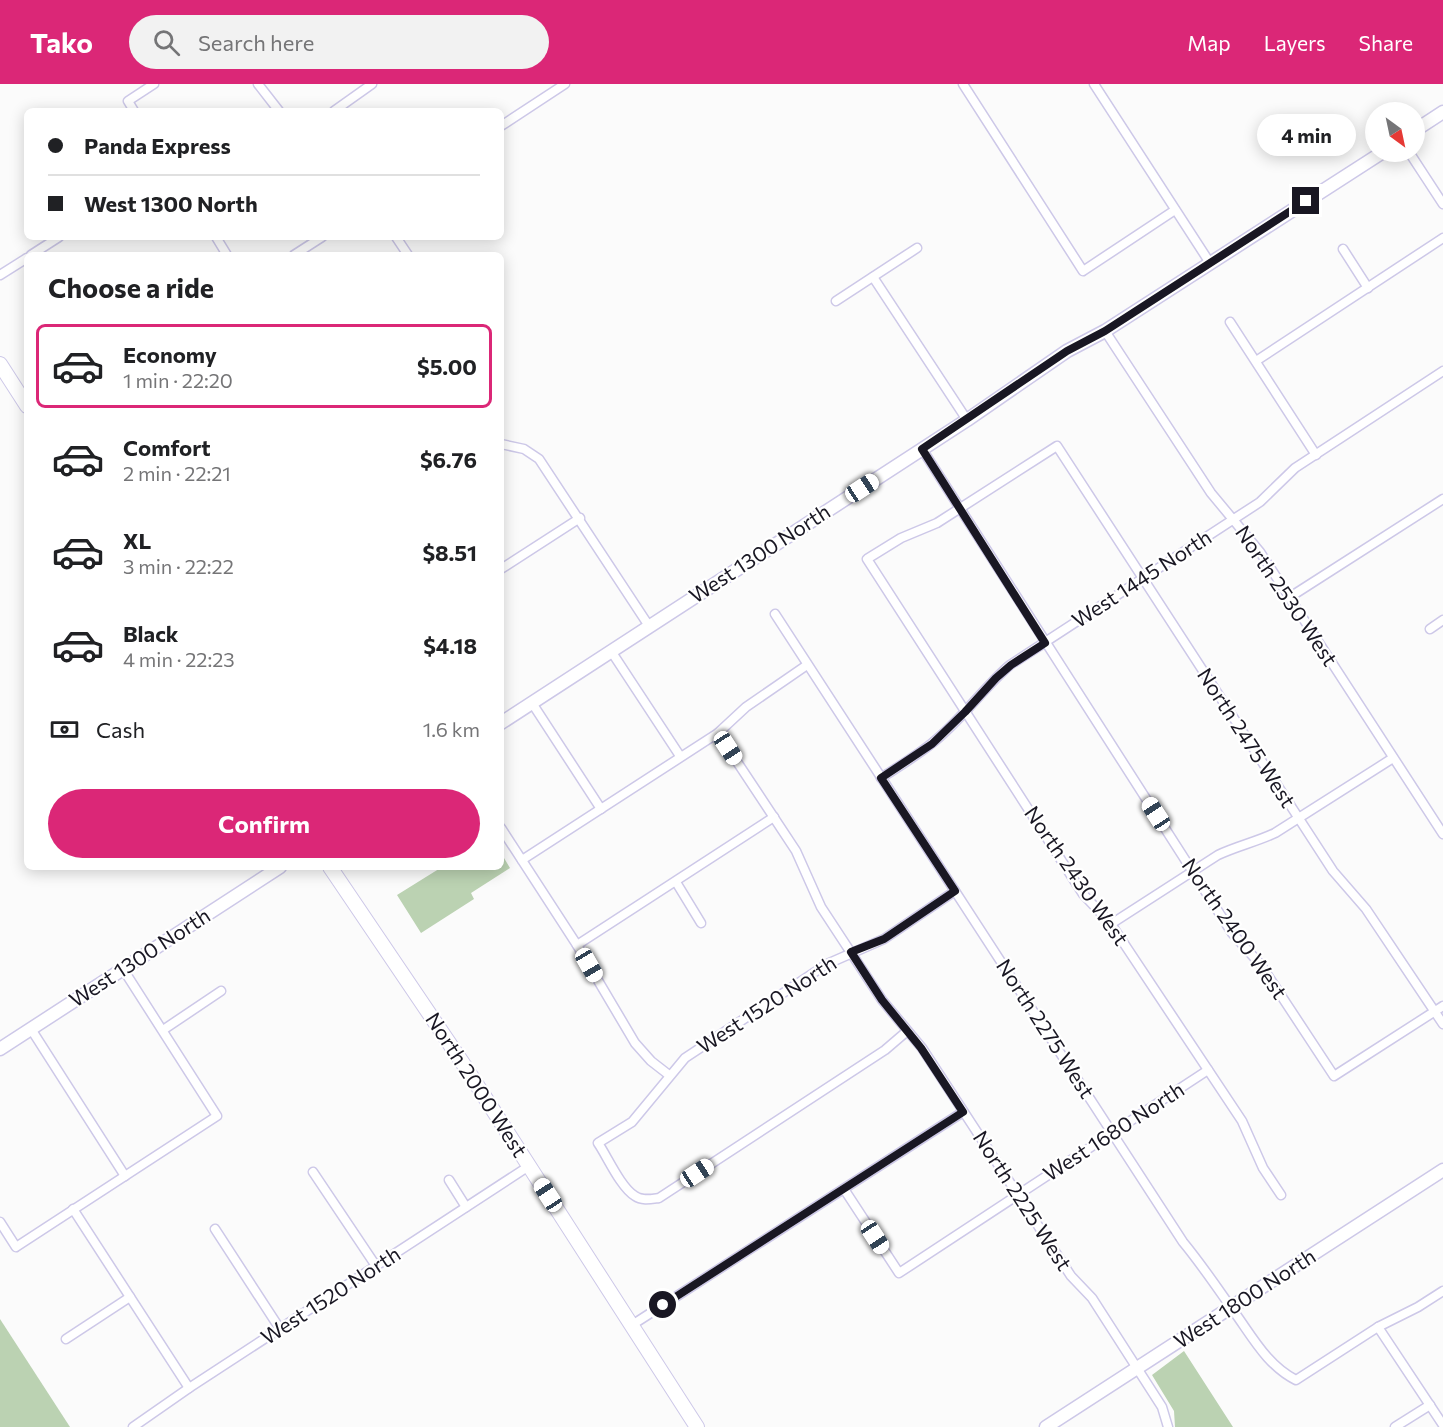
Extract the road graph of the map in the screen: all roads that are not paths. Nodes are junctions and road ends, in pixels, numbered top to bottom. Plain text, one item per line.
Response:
1 (154, 84) edge
2 (258, 84) edge
3 (372, 84) edge
4 (565, 84) edge
5 (963, 84) edge
6 (1095, 84) edge
7 (132, 108) edge
8 (277, 108) edge
9 (338, 108) edge
10 (1443, 112) edge
11 (504, 124) edge
12 (1425, 124) edge
13 (1367, 162) edge
14 (1416, 162) edge
15 (1443, 204) edge
16 (1175, 210) junction
17 (1443, 238) edge
18 (54, 240) edge
19 (317, 240) edge
20 (917, 248) dead end
21 (1343, 249) dead end
22 (36, 252) edge
23 (299, 252) edge
24 (24, 260) edge
25 (1210, 263) junction
26 (0, 275) edge
27 (873, 277) junction
28 (1368, 288) junction
29 (836, 301) dead end
30 (1230, 322) dead end
31 (1105, 331) junction
32 (1256, 361) junction
33 (0, 364) edge
34 (1443, 371) edge
35 (24, 401) edge
36 (967, 420) junction
37 (504, 445) edge
38 (922, 449) junction
39 (1316, 454) junction
40 (1443, 500) edge
41 (959, 508) junction
42 (580, 518) junction
43 (1234, 519) junction
44 (504, 567) edge
45 (1143, 579) junction
46 (1290, 597) junction
47 (775, 614) dead end
48 (1443, 620) edge
49 (649, 626) junction
50 (1430, 629) dead end
51 (1045, 643) junction
52 (611, 651) junction
53 (807, 665) junction
54 (532, 703) junction
55 (965, 712) junction
56 (504, 721) edge
57 (718, 733) junction
58 (680, 756) junction
59 (1393, 758) junction
60 (881, 778) junction
61 (601, 809) junction
62 (774, 817) junction
63 (1299, 818) junction
64 (504, 833) edge
65 (1443, 834) edge
66 (522, 860) junction
67 (275, 870) edge
68 (332, 870) edge
69 (1193, 871) junction
70 (676, 882) junction
71 (955, 891) junction
72 (701, 923) dead end
73 (1110, 924) junction
74 (577, 945) junction
75 (851, 952) junction
76 (123, 969) junction
77 (221, 991) dead end
78 (1443, 1006) edge
79 (1433, 1012) junction
80 (1443, 1024) edge
81 (31, 1029) junction
82 (163, 1030) junction
83 (906, 1032) junction
84 (0, 1049) edge
85 (1208, 1070) junction
86 (669, 1075) junction
87 (963, 1112) junction
88 (1112, 1133) junction
89 (529, 1166) junction
90 (1443, 1170) edge
91 (313, 1172) dead end
92 (125, 1176) junction
93 (449, 1180) dead end
94 (844, 1189) junction
95 (1017, 1195) junction
96 (1281, 1195) dead end
97 (466, 1207) junction
98 (73, 1209) junction
99 (0, 1222) edge
100 (214, 1228) dead end
101 (376, 1266) junction
102 (1443, 1291) edge
103 (130, 1297) junction
104 (1231, 1308) junction
105 (632, 1325) junction
106 (1378, 1327) junction
107 (280, 1329) junction
108 (66, 1339) dead end
109 (1138, 1368) junction
110 (189, 1388) junction
111 (1430, 1405) junction
112 (1443, 1425) edge
113 (133, 1427) edge
114 (697, 1427) edge
115 (1046, 1427) edge
116 (1168, 1427) edge
117 (1395, 1427) edge

1 - 7 street
2 - 8 street
3 - 9 street
4 - 11 street
5 - 16 street
6 - 16 street
10 - 12 street
13 - 25 street, West 1300 North
14 - 15 street
16 - 25 street
17 - 28 street
18 - 22 street
19 - 23 street
20 - 27 street
21 - 28 street
24 - 26 street
25 - 31 street, West 1300 North
27 - 29 street
27 - 36 street
28 - 32 street
30 - 32 street
31 - 36 street, West 1300 North
31 - 43 street, North 2530 West
32 - 39 street
33 - 35 main road
34 - 39 street, West 1445 North
36 - 38 street, West 1300 North
37 - 42 street
38 - 41 street, North 2400 West
38 - 49 street, West 1300 North
39 - 43 street, West 1445 North
40 - 46 street
41 - 45 street, North 2475 West
41 - 51 street, North 2400 West
41 - 55 street, North 2430 West
42 - 44 street
42 - 49 street
43 - 45 street, West 1445 North
43 - 46 street, North 2530 West
45 - 51 street, West 1445 North
45 - 63 street, North 2475 West
46 - 59 street, North 2530 West
47 - 53 street, North 2275 West
48 - 50 street
49 - 52 street, West 1300 North
51 - 55 street, West 1445 North
51 - 69 street, North 2400 West
52 - 54 street, West 1300 North
52 - 58 street
53 - 57 street
53 - 60 street, North 2275 West
54 - 56 street, West 1300 North
54 - 61 street
55 - 60 street, West 1445 North
55 - 73 street, North 2430 West
57 - 58 street
57 - 62 street, North 2225 West
58 - 61 street
59 - 63 street
59 - 65 street, North 2530 West
60 - 71 street, North 2275 West
61 - 66 street
62 - 70 street
62 - 75 street, North 2225 West
63 - 69 street
63 - 79 street, North 2475 West
64 - 66 street
66 - 74 street
67 - 76 street, West 1300 North
68 - 89 main road, North 2000 West
69 - 73 street
69 - 79 street, North 2400 West
70 - 72 street
70 - 74 street
71 - 75 street, West 1520 North
71 - 88 street, North 2275 West
73 - 85 street, North 2430 West
74 - 86 street
75 - 83 street, North 2225 West
75 - 86 street, West 1520 North
76 - 81 street, West 1300 North
76 - 82 street
77 - 82 street
78 - 79 street
79 - 80 street, North 2475 West
81 - 84 street, West 1300 North
81 - 92 street
82 - 92 street
83 - 86 street, West 1520 North
83 - 87 street, North 2225 West
85 - 88 street, West 1680 North
85 - 96 street, North 2430 West
87 - 94 street
87 - 95 street, North 2225 West
88 - 95 street, West 1680 North
88 - 104 street, North 2275 West
89 - 97 street, West 1520 North
89 - 105 main road, North 2000 West
90 - 104 street, West 1800 North
91 - 101 street
92 - 98 street
93 - 97 street
94 - 95 street, West 1680 North
94 - 105 street
95 - 109 street, North 2225 West
97 - 101 street, West 1520 North
98 - 99 street
98 - 103 street
100 - 107 street
101 - 107 street, West 1520 North
102 - 106 street
103 - 108 street
103 - 110 street
104 - 106 street, North 2275 West
104 - 109 street, West 1800 North
105 - 114 main road, North 2000 West
106 - 111 street
107 - 110 street, West 1520 North
109 - 115 street, West 1800 North
109 - 116 street, North 2225 West
110 - 113 street, West 1520 North
111 - 112 street
111 - 117 street

